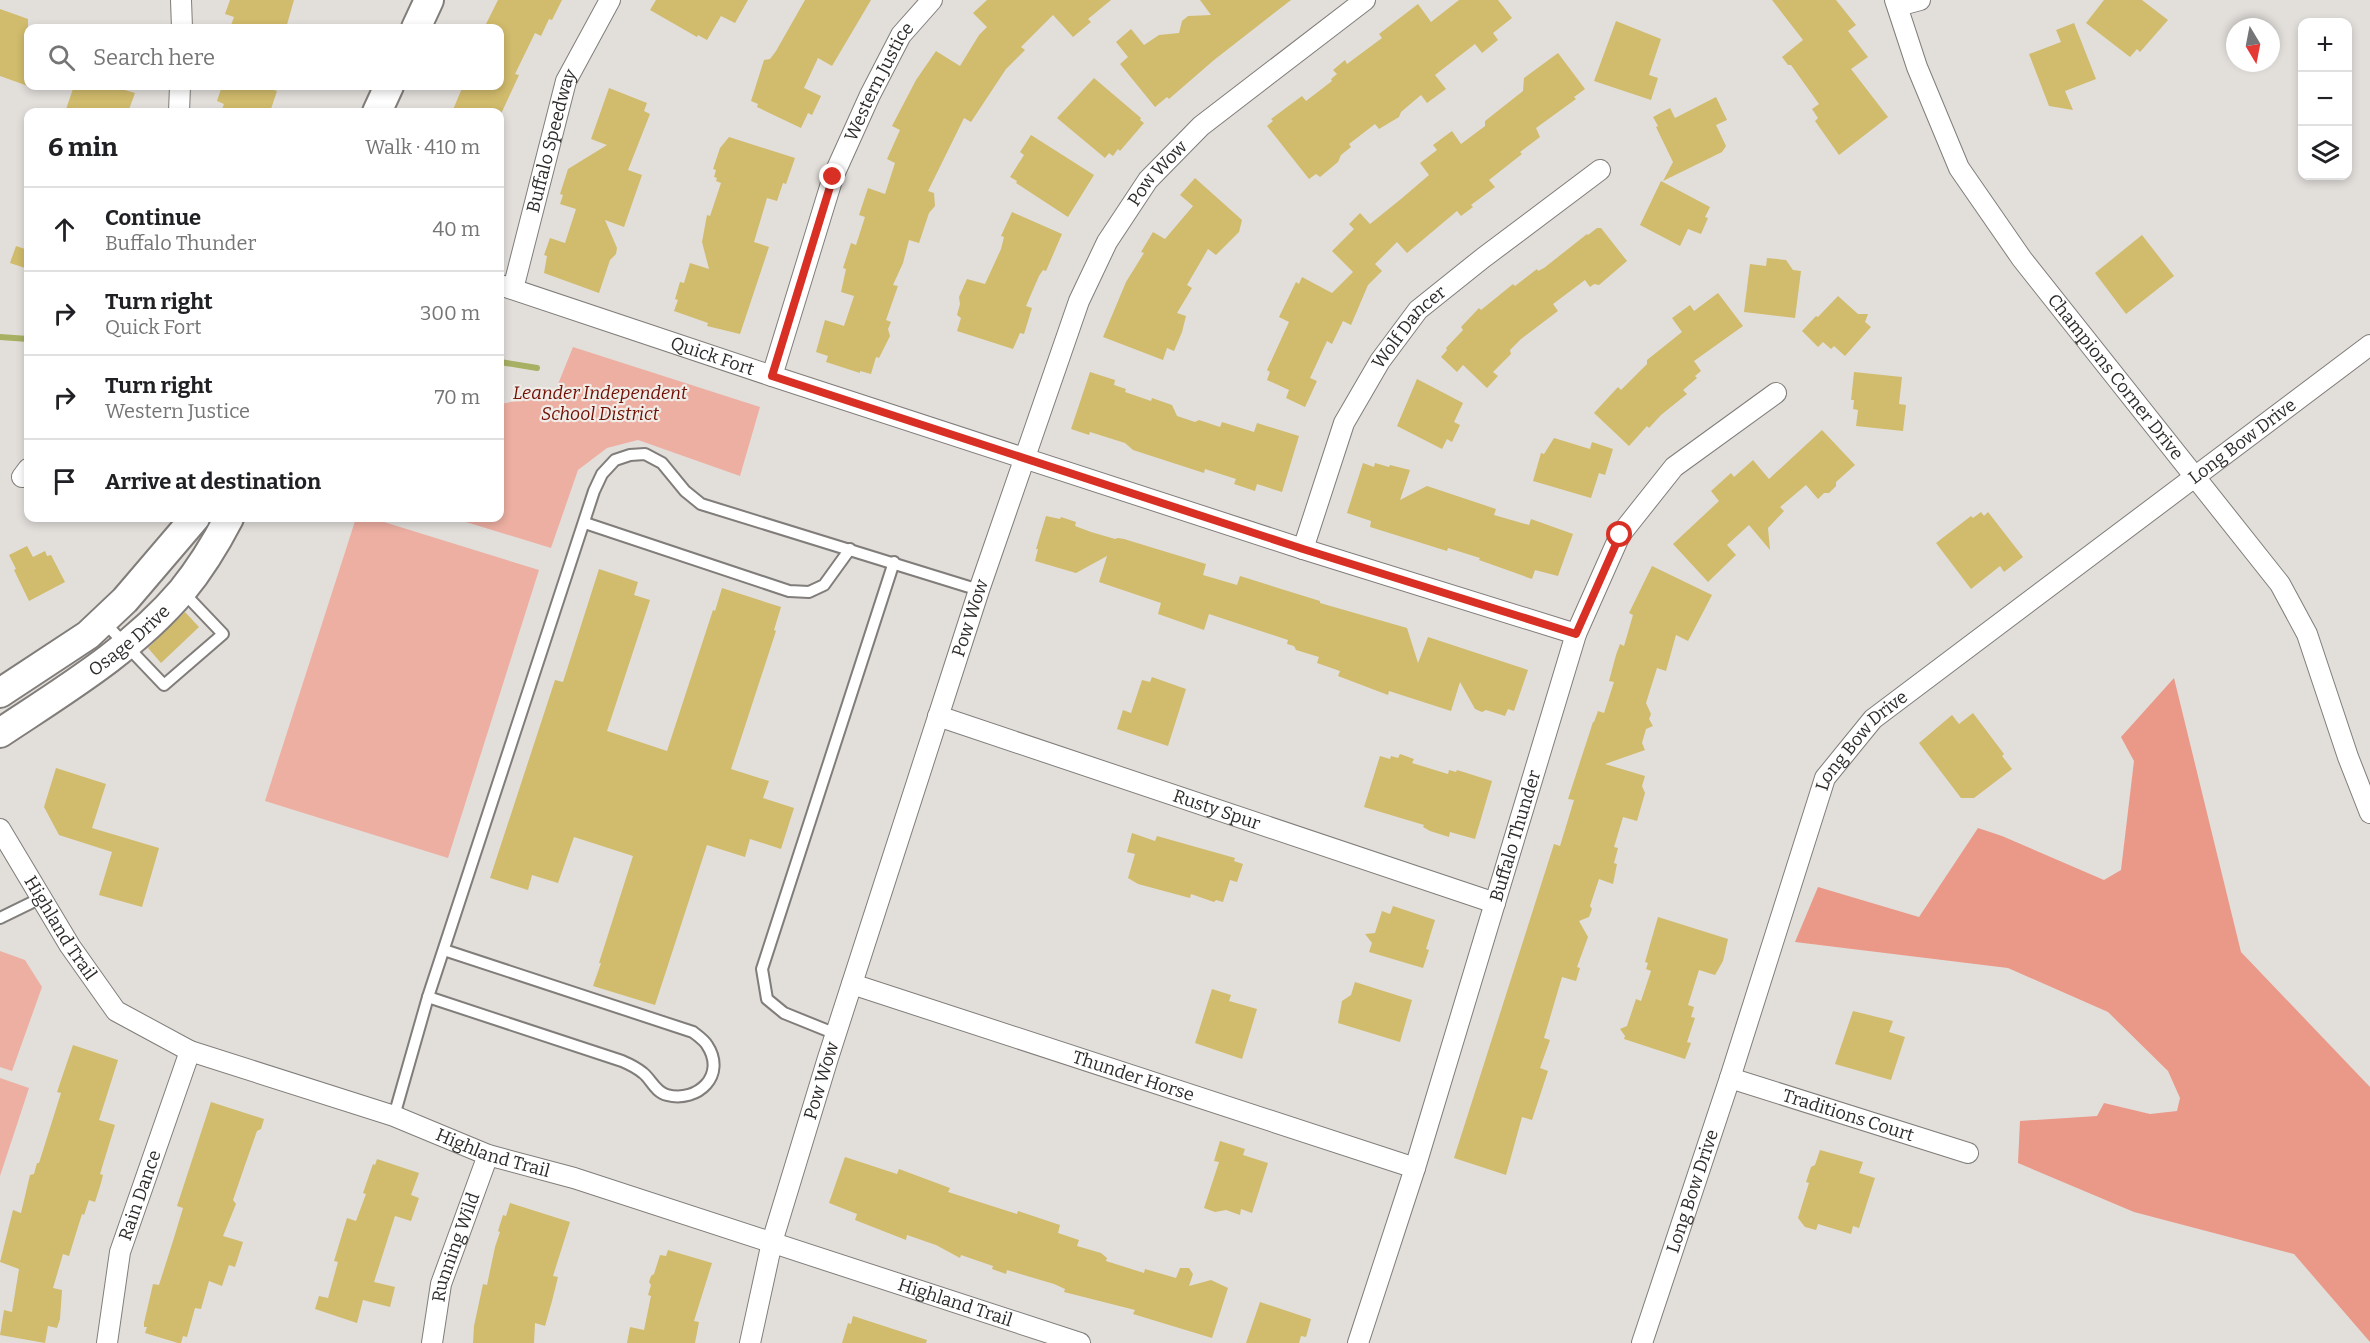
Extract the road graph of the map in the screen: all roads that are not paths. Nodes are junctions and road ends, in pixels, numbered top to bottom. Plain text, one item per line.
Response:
1 (181, 0) edge
2 (429, 0) edge
3 (610, 0) edge
4 (932, 0) edge
5 (1365, 0) edge
6 (1920, 0) edge
7 (1897, 3) edge
8 (182, 24) edge
9 (418, 24) edge
10 (180, 90) edge
11 (387, 90) edge
12 (179, 108) edge
13 (379, 108) edge
14 (1600, 170) dead end
15 (506, 287) edge
16 (2370, 345) edge
17 (772, 376) junction
18 (1776, 393) dead end
19 (1023, 458) junction
20 (2194, 477) junction
21 (192, 522) edge
22 (226, 522) edge
23 (585, 523) junction
24 (850, 549) junction
25 (1303, 549) junction
26 (894, 562) junction
27 (979, 590) junction
28 (182, 591) junction
29 (103, 621) junction
30 (1576, 634) junction
31 (126, 645) junction
32 (0, 693) edge
33 (938, 716) junction
34 (0, 733) edge
35 (2365, 788) edge
36 (2370, 813) edge
37 (0, 829) edge
38 (41, 898) junction
39 (1495, 903) junction
40 (0, 918) edge
41 (444, 950) junction
42 (852, 984) junction
43 (428, 997) junction
44 (836, 1034) junction
45 (190, 1051) junction
46 (1730, 1078) junction
47 (394, 1116) junction
48 (1968, 1153) dead end
49 (488, 1155) junction
50 (1415, 1167) junction
51 (772, 1242) junction
52 (107, 1343) edge
53 (432, 1343) edge
54 (750, 1343) edge
55 (1080, 1343) edge
56 (1359, 1343) edge
57 (1642, 1343) edge

1 - 8 street
2 - 9 street
3 - 15 street, Buffalo Speedway
4 - 17 street, Western Justice
5 - 19 street, Pow Wow
6 - 7 street
7 - 20 street, Champions Corner Drive
10 - 12 street
11 - 13 street
14 - 25 street, Wolf Dancer
15 - 17 street, Quick Fort
16 - 20 street, Long Bow Drive
17 - 19 street, Quick Fort
18 - 30 street, Buffalo Thunder
19 - 25 street, Quick Fort
19 - 27 street, Pow Wow
20 - 35 street, Champions Corner Drive
20 - 46 street, Long Bow Drive
21 - 29 street, Osage Drive
22 - 28 street, Osage Drive
23 - 24 lane
23 - 24 lane
23 - 41 lane
24 - 26 lane
25 - 30 street, Quick Fort
26 - 27 lane
26 - 44 lane
27 - 33 street, Pow Wow
28 - 31 street, Osage Drive
28 - 31 lane
29 - 31 lane
29 - 32 street, Osage Drive
30 - 39 street, Buffalo Thunder
31 - 34 street, Osage Drive
33 - 39 street, Rusty Spur
33 - 42 street, Pow Wow
35 - 36 street, Champions Corner Drive
37 - 38 street, Highland Trail
38 - 40 lane
38 - 45 street, Highland Trail
39 - 50 street, Buffalo Thunder
41 - 43 lane
41 - 43 lane
42 - 44 street, Pow Wow
42 - 50 street, Thunder Horse
43 - 47 lane
44 - 51 street, Pow Wow
45 - 47 street, Highland Trail
45 - 52 street, Rain Dance
46 - 48 street, Traditions Court
46 - 57 street, Long Bow Drive
47 - 49 street, Highland Trail
49 - 51 street, Highland Trail
49 - 53 street, Running Wild
50 - 56 street, Buffalo Thunder
51 - 54 street, Pow Wow
51 - 55 street, Highland Trail

